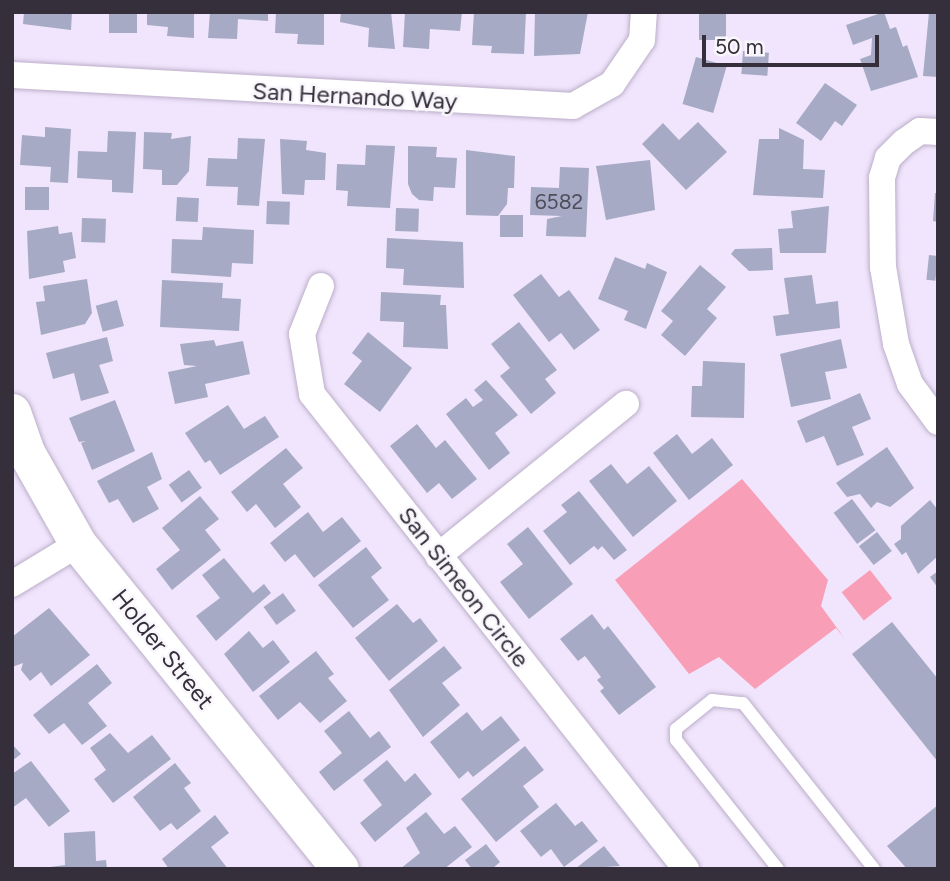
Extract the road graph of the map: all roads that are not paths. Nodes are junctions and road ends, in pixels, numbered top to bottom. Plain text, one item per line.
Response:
1 (644, 12) edge
2 (12, 75) edge
3 (938, 132) edge
4 (321, 286) dead end
5 (626, 404) dead end
6 (12, 412) edge
7 (938, 422) edge
8 (78, 544) junction
9 (438, 556) junction
10 (12, 584) edge
11 (340, 869) edge
12 (686, 869) edge
13 (778, 869) edge
14 (874, 869) edge

1 - 2 street, San Hernando Way
3 - 7 street
4 - 9 street, San Simeon Circle
5 - 9 street
6 - 8 street, Holder Street
8 - 10 street
8 - 11 street, Holder Street
9 - 12 street, San Simeon Circle
13 - 14 lane

